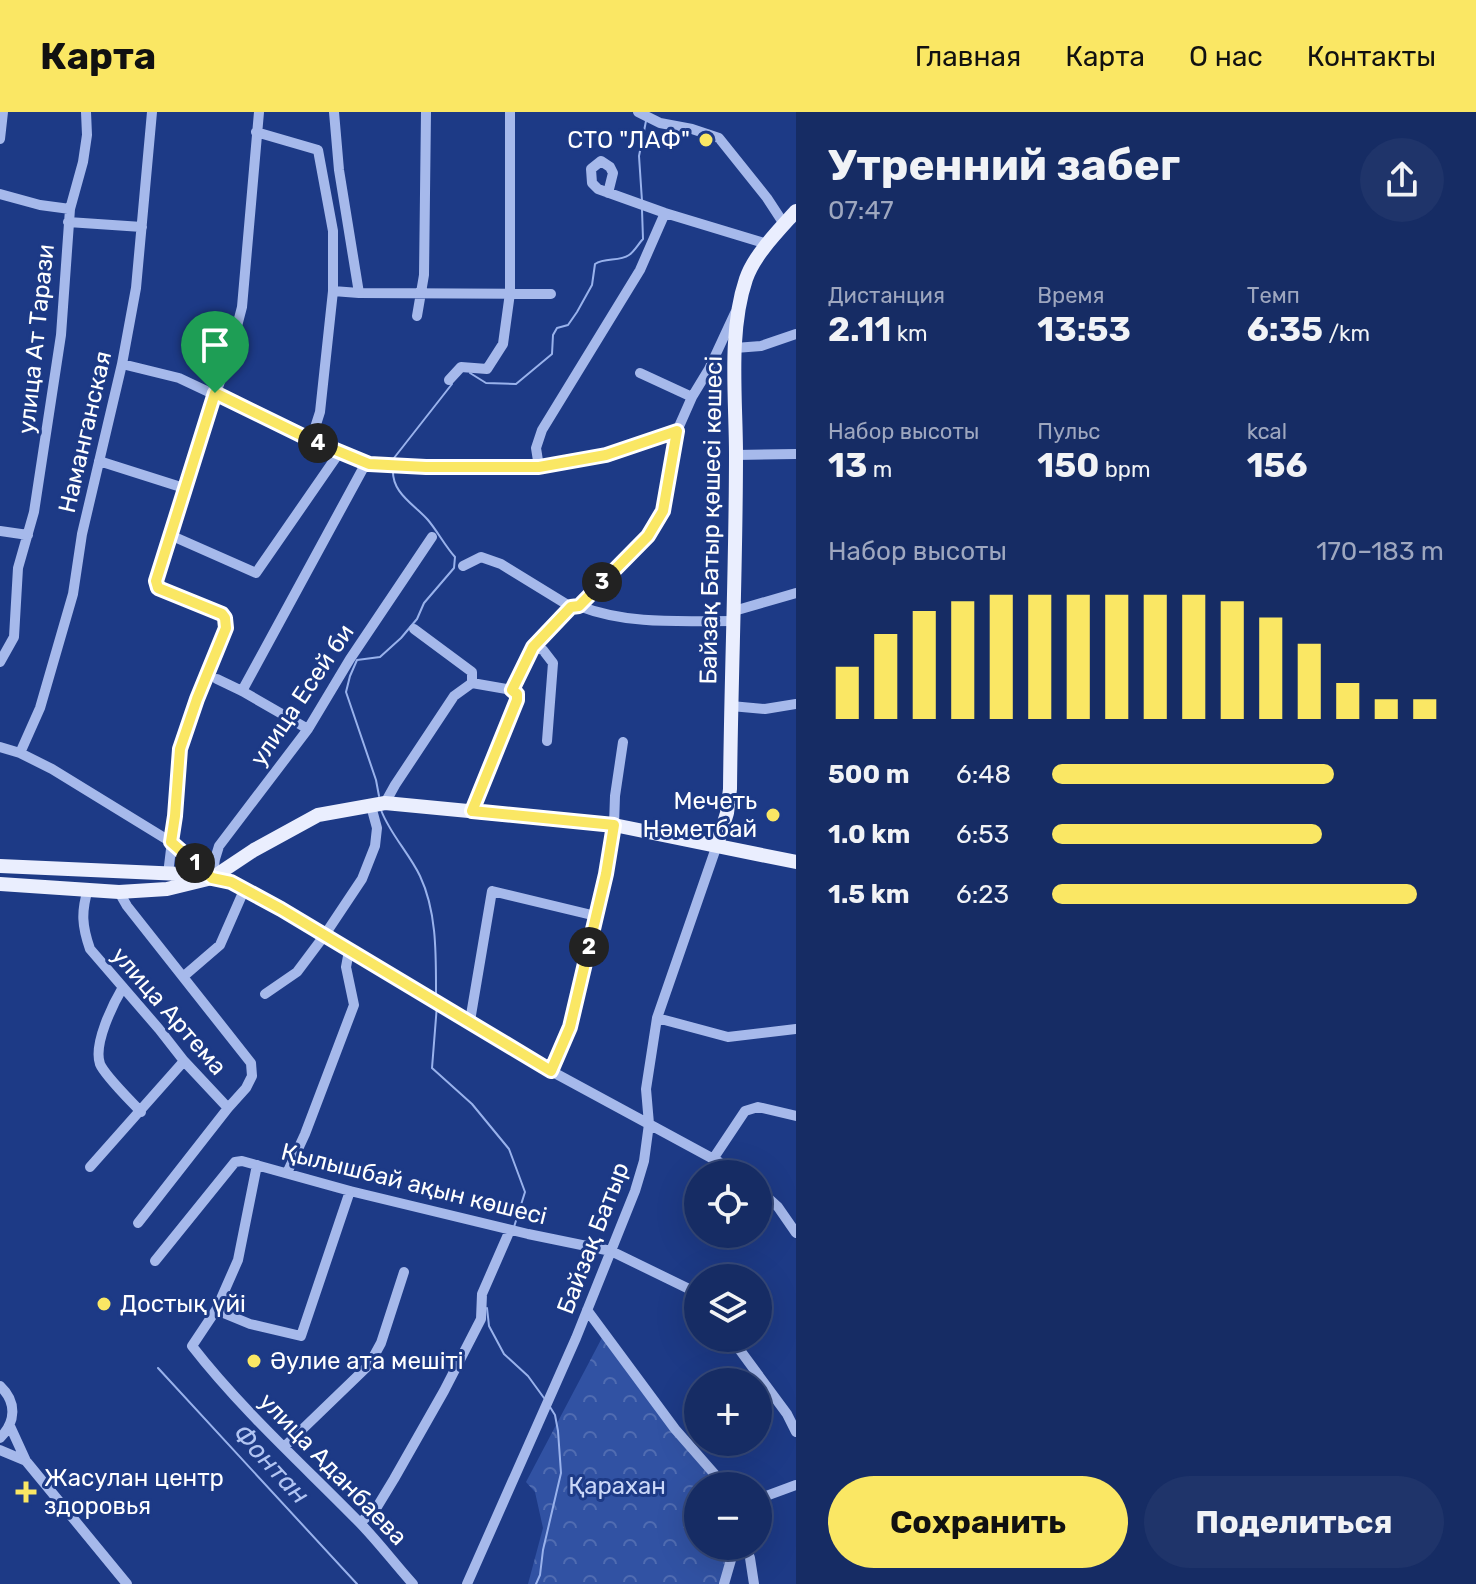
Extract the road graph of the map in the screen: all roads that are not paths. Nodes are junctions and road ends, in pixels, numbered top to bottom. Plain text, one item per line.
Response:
1 (3, 112) edge
2 (86, 112) edge
3 (152, 112) edge
4 (259, 112) edge
5 (334, 112) edge
6 (426, 112) edge
7 (510, 112) edge
8 (638, 112) edge
9 (256, 132) junction
10 (0, 139) edge
11 (608, 193) dead end
12 (0, 194) edge
13 (70, 209) junction
14 (796, 211) edge
15 (665, 213) junction
16 (68, 222) junction
17 (784, 224) junction
18 (142, 227) junction
19 (767, 244) junction
20 (333, 291) junction
21 (359, 293) junction
22 (421, 293) junction
23 (510, 293) junction
24 (551, 294) dead end
25 (738, 307) junction
26 (417, 316) dead end
27 (796, 334) edge
28 (735, 353) junction
29 (714, 358) junction
30 (122, 364) junction
31 (640, 373) dead end
32 (449, 380) dead end
33 (215, 393) junction
34 (692, 397) junction
35 (677, 431) junction
36 (311, 440) junction
37 (339, 453) junction
38 (796, 454) edge
39 (736, 455) junction
40 (99, 461) junction
41 (366, 463) junction
42 (539, 467) junction
43 (184, 488) junction
44 (0, 531) edge
45 (28, 535) junction
46 (170, 535) junction
47 (432, 537) dead end
48 (463, 566) dead end
49 (796, 593) edge
50 (575, 606) junction
51 (733, 616) junction
52 (414, 629) dead end
53 (533, 647) junction
54 (0, 662) edge
55 (217, 679) dead end
56 (472, 683) junction
57 (512, 690) junction
58 (242, 691) junction
59 (796, 704) edge
60 (731, 706) junction
61 (308, 729) junction
62 (547, 741) dead end
63 (623, 742) dead end
64 (0, 747) edge
65 (20, 753) junction
66 (378, 805) junction
67 (472, 811) junction
68 (614, 825) junction
69 (171, 842) junction
70 (717, 845) junction
71 (796, 862) edge
72 (6, 866) edge
73 (168, 874) junction
74 (212, 878) junction
75 (5, 884) edge
76 (245, 888) junction
77 (88, 889) junction
78 (119, 892) junction
79 (596, 916) junction
80 (324, 936) junction
81 (349, 951) junction
82 (184, 976) junction
83 (123, 987) junction
84 (265, 994) dead end
85 (657, 1018) junction
86 (470, 1021) junction
87 (796, 1029) edge
88 (184, 1061) junction
89 (551, 1071) junction
90 (228, 1108) junction
91 (141, 1112) junction
92 (796, 1116) edge
93 (649, 1124) junction
94 (713, 1159) joint
95 (257, 1165) junction
96 (90, 1167) dead end
97 (287, 1173) junction
98 (350, 1191) junction
99 (772, 1202) edge
100 (138, 1223) dead end
101 (510, 1230) junction
102 (796, 1233) edge
103 (611, 1251) junction
104 (155, 1261) dead end
105 (404, 1272) dead end
106 (684, 1287) edge
107 (216, 1310) junction
108 (587, 1310) junction
109 (741, 1352) edge
110 (0, 1386) edge
111 (10, 1426) junction
112 (796, 1432) edge
113 (0, 1438) edge
114 (284, 1447) junction
115 (0, 1450) edge
116 (26, 1461) junction
117 (713, 1472) edge
118 (796, 1485) edge
119 (772, 1494) edge
120 (360, 1523) junction
121 (731, 1560) edge
122 (750, 1560) edge
123 (127, 1584) edge
124 (413, 1584) edge
125 (467, 1584) edge
126 (724, 1584) edge
127 (754, 1584) edge

1 - 10 street
2 - 13 street, улица Ат Тарази
3 - 18 street, Наманганская
4 - 9 street
5 - 21 street
6 - 22 street
7 - 23 street
8 - 17 street
9 - 20 street
9 - 33 street
11 - 15 street
12 - 13 street
13 - 16 street, улица Ат Тарази
14 - 17 main road, Байзақ Батыр қөшесі көшесі
15 - 19 street
15 - 42 street
16 - 18 street
16 - 45 street, улица Ат Тарази
17 - 19 main road, Байзақ Батыр қөшесі көшесі
18 - 30 street, Наманганская
19 - 25 main road, Байзақ Батыр қөшесі көшесі
20 - 21 street
20 - 36 street
21 - 22 street
22 - 23 street
22 - 26 street
23 - 24 street
23 - 32 street
25 - 28 main road, Байзақ Батыр қөшесі көшесі
25 - 29 street
27 - 28 street
28 - 29 street
28 - 39 main road, Байзақ Батыр қөшесі көшесі
29 - 34 street
30 - 33 street
30 - 40 street, Наманганская
31 - 34 street
33 - 36 street
33 - 43 street
34 - 35 street
35 - 42 street
35 - 50 street
36 - 37 street
37 - 41 street
37 - 46 street
38 - 39 street
39 - 51 main road, Байзақ Батыр қөшесі көшесі
40 - 43 street
40 - 65 street, Наманганская
41 - 42 street
41 - 58 street
43 - 46 street
44 - 45 street
45 - 54 street, улица Ат Тарази
46 - 69 street
47 - 61 street, улица Есей би
48 - 50 street
49 - 51 street
50 - 51 street
50 - 53 street
51 - 60 main road, Байзақ Батыр қөшесі көшесі
52 - 56 street
53 - 57 street
53 - 62 street
55 - 58 street
56 - 57 street
56 - 66 street
57 - 67 street
58 - 61 street
59 - 60 street
60 - 70 main road, Байзақ Батыр қөшесі көшесі
61 - 74 street, улица Есей би
63 - 68 street
64 - 65 street
65 - 69 street
66 - 67 main road
66 - 74 main road
66 - 80 street
67 - 68 main road
68 - 70 main road
68 - 79 street
69 - 73 street
69 - 74 street
70 - 71 main road
70 - 85 street, Байзақ Батыр
72 - 73 main road
72 - 75 main road
73 - 74 main road
74 - 76 street
74 - 78 main road
75 - 77 main road
76 - 80 street
76 - 82 street
77 - 78 main road
77 - 83 street, улица Артема
78 - 82 street
79 - 86 street
79 - 89 street
80 - 81 street
80 - 84 street
81 - 86 street
81 - 97 street
82 - 90 street
83 - 88 street, улица Артема
83 - 91 street
85 - 87 street
85 - 93 street, Байзақ Батыр
86 - 89 street
88 - 90 street, улица Артема
88 - 91 street
89 - 93 street
90 - 100 street
91 - 96 street
92 - 94 street
93 - 94 street
93 - 103 street, Байзақ Батыр
95 - 97 street, Қылышбай ақын көшесі
95 - 104 street, Қылышбай ақын көшесі
95 - 107 street
97 - 98 street, Қылышбай ақын көшесі
98 - 101 street, Қылышбай ақын көшесі
98 - 107 street
99 - 102 street
101 - 103 street, Қылышбай ақын көшесі
101 - 120 street
103 - 106 street, Қылышбай ақын көшесі
103 - 108 street, Байзақ Батыр
105 - 114 street
107 - 114 street, улица Аданбаева
108 - 117 street
108 - 125 street, Байзақ Батыр
109 - 112 street
110 - 111 street
111 - 113 street
111 - 116 street
114 - 120 street, улица Аданбаева
115 - 116 street
116 - 123 street
118 - 119 street
120 - 124 street, улица Аданбаева
121 - 126 street
122 - 127 street

